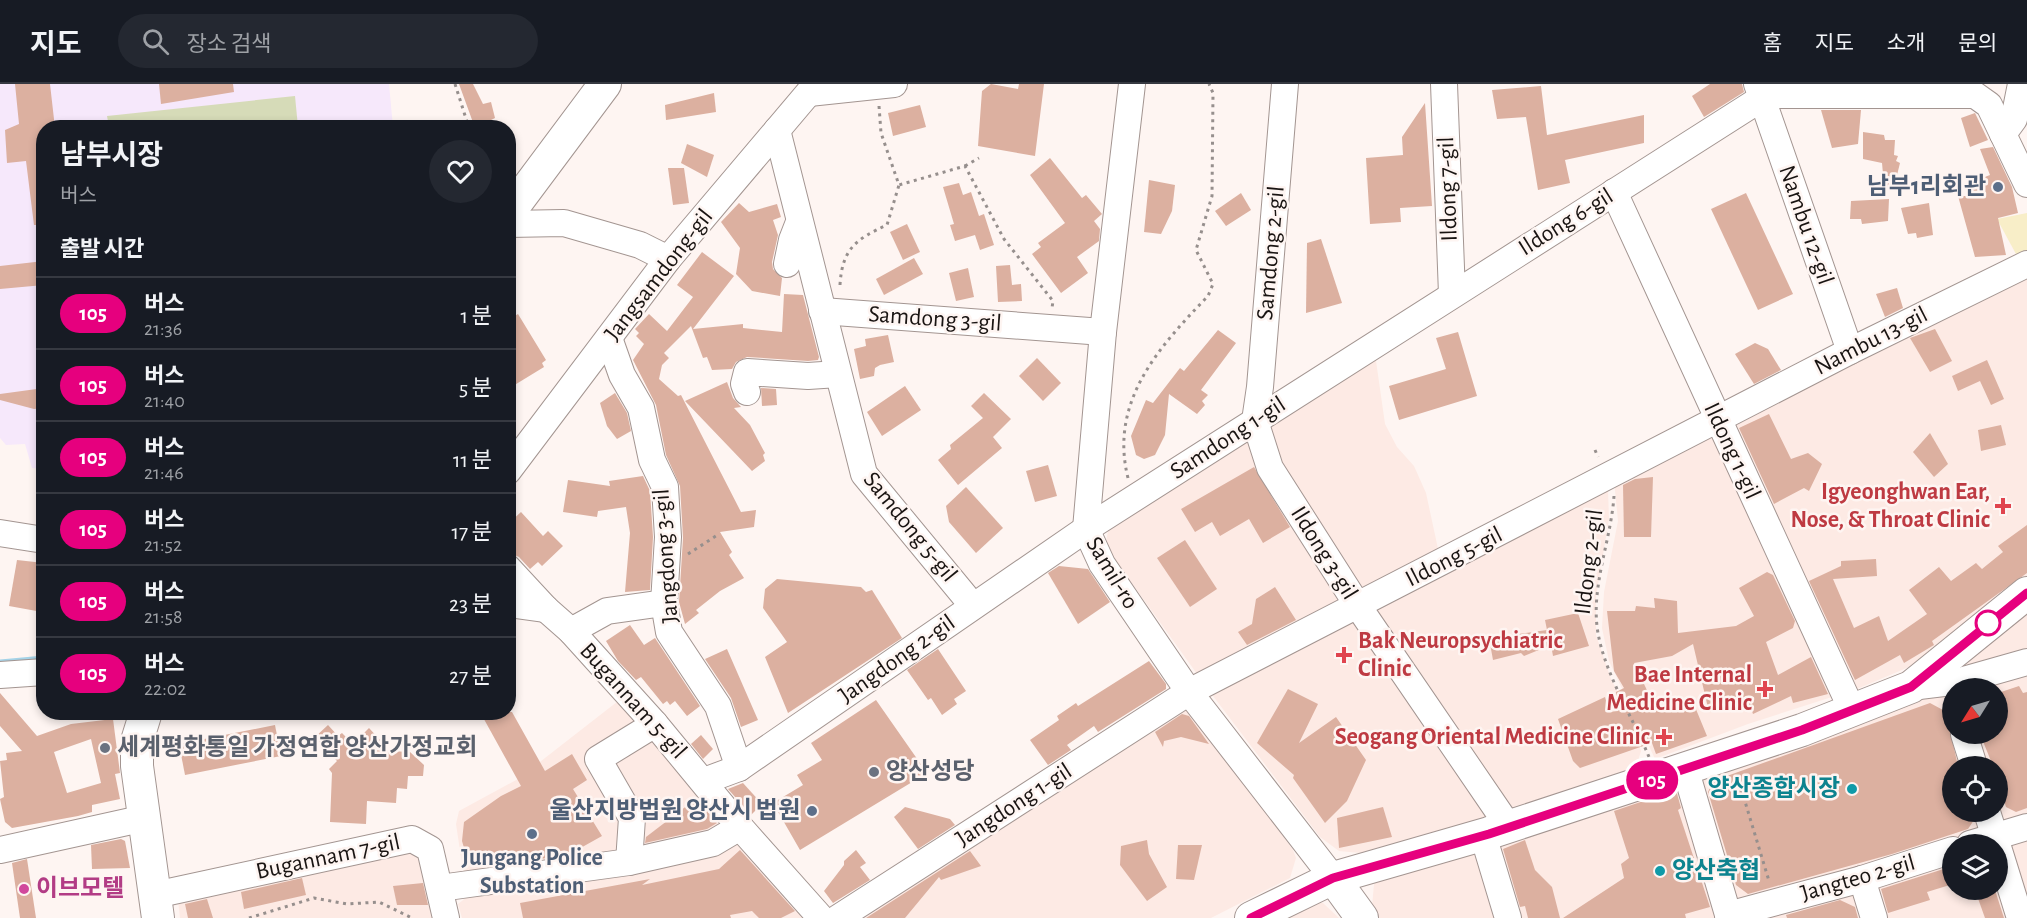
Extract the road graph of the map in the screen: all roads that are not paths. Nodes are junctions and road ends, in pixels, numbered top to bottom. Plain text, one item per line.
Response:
1 (1132, 84) edge
2 (1285, 84) edge
3 (1444, 84) edge
4 (2021, 84) edge
5 (605, 85) edge
6 (885, 85) edge
7 (812, 88) edge
8 (1759, 91) edge
9 (1990, 94) edge
10 (777, 130) junction
11 (2003, 135) junction
12 (2027, 184) edge
13 (1614, 192) junction
14 (516, 203) edge
15 (800, 222) junction
16 (516, 224) edge
17 (669, 259) junction
18 (787, 264) dead end
19 (2027, 264) edge
20 (1452, 294) junction
21 (822, 311) junction
22 (1103, 332) junction
23 (609, 338) junction
24 (1370, 347) joint
25 (1850, 351) junction
26 (838, 374) junction
27 (747, 382) dead end
28 (1255, 421) junction
29 (1718, 422) junction
30 (516, 460) edge
31 (1086, 529) junction
32 (0, 533) edge
33 (36, 539) edge
34 (516, 577) edge
35 (2027, 593) edge
36 (664, 603) junction
37 (516, 605) edge
38 (973, 606) junction
39 (1358, 606) junction
40 (546, 609) junction
41 (571, 631) junction
42 (2027, 662) edge
43 (36, 673) edge
44 (0, 675) edge
45 (1982, 678) edge
46 (1911, 687) junction
47 (1942, 689) edge
48 (1189, 692) junction
49 (1852, 710) junction
50 (144, 720) edge
51 (655, 724) junction
52 (739, 768) junction
53 (1671, 773) junction
54 (704, 781) junction
55 (145, 818) junction
56 (740, 827) junction
57 (2027, 827) edge
58 (1496, 831) junction
59 (2008, 837) edge
60 (0, 850) edge
61 (1942, 854) edge
62 (629, 862) junction
63 (1333, 878) junction
64 (1862, 879) junction
65 (2008, 879) edge
66 (440, 888) junction
67 (157, 906) edge
68 (1729, 916) edge
69 (446, 918) edge
70 (821, 918) edge
71 (838, 918) edge
72 (1251, 918) edge
73 (1362, 918) edge
74 (1508, 918) edge
75 (1874, 918) edge
76 (2020, 918) edge

1 - 22 street, Samil-ro
2 - 28 street, Samdong 2-gil
3 - 20 street, Ildong 7-gil
4 - 11 street
5 - 14 main road
6 - 7 street
7 - 10 street, Jangsamdong-gil
8 - 9 street
8 - 13 street, Ildong 6-gil
8 - 25 street, Nambu 12-gil
9 - 11 street
10 - 15 street, Samdong 5-gil
10 - 17 street, Jangsamdong-gil
11 - 12 street
13 - 20 street, Ildong 6-gil
13 - 29 street, Ildong 1-gil
15 - 18 street
15 - 21 street, Samdong 5-gil
16 - 17 street
17 - 23 street, Jangsamdong-gil
19 - 25 street, Nambu 13-gil
20 - 24 street, Ildong 6-gil
21 - 22 street, Samdong 3-gil
21 - 26 street, Samdong 5-gil
22 - 31 street, Samil-ro
23 - 30 street, Jangsamdong-gil
23 - 36 street, Jangdong 3-gil
24 - 28 street, Samdong 1-gil
25 - 29 street, Nambu 13-gil
26 - 27 street
26 - 38 street, Samdong 5-gil
28 - 31 street, Samdong 1-gil
28 - 39 street, Ildong 3-gil
29 - 39 street, Ildong 5-gil
29 - 49 street, Ildong 1-gil
31 - 38 street, Jangdong 2-gil
31 - 48 street, Samil-ro
32 - 33 street
34 - 40 street
35 - 46 main road
36 - 41 street
36 - 52 street, Jangdong 3-gil
37 - 40 street
38 - 52 street, Jangdong 2-gil
39 - 48 street, Ildong 5-gil
39 - 58 street, Ildong 3-gil
40 - 41 street, Bugannam 5-gil
41 - 51 street, Bugannam 5-gil
42 - 45 street
43 - 44 street
46 - 47 street
46 - 49 main road
48 - 63 street, Samil-ro
48 - 71 street, Jangdong 1-gil
49 - 53 main road
50 - 55 main road
51 - 54 street, Bugannam 5-gil
51 - 62 street
52 - 54 street, Jangdong 2-gil
53 - 58 main road
53 - 68 street, Jangteo 2-gil
54 - 56 street, Bugannam 5-gil
55 - 60 street
55 - 67 main road
56 - 62 street
56 - 70 street, Bugannam 5-gil
57 - 59 street
58 - 63 main road
58 - 74 street, Ildong 3-gil
61 - 64 street, Jangteo 2-gil
62 - 66 street
63 - 72 main road
63 - 73 main road, Samil-ro
64 - 68 street, Jangteo 2-gil
64 - 75 street
65 - 76 street
66 - 67 street, Bugannam 7-gil
66 - 69 street, Bugannam 7-gil

